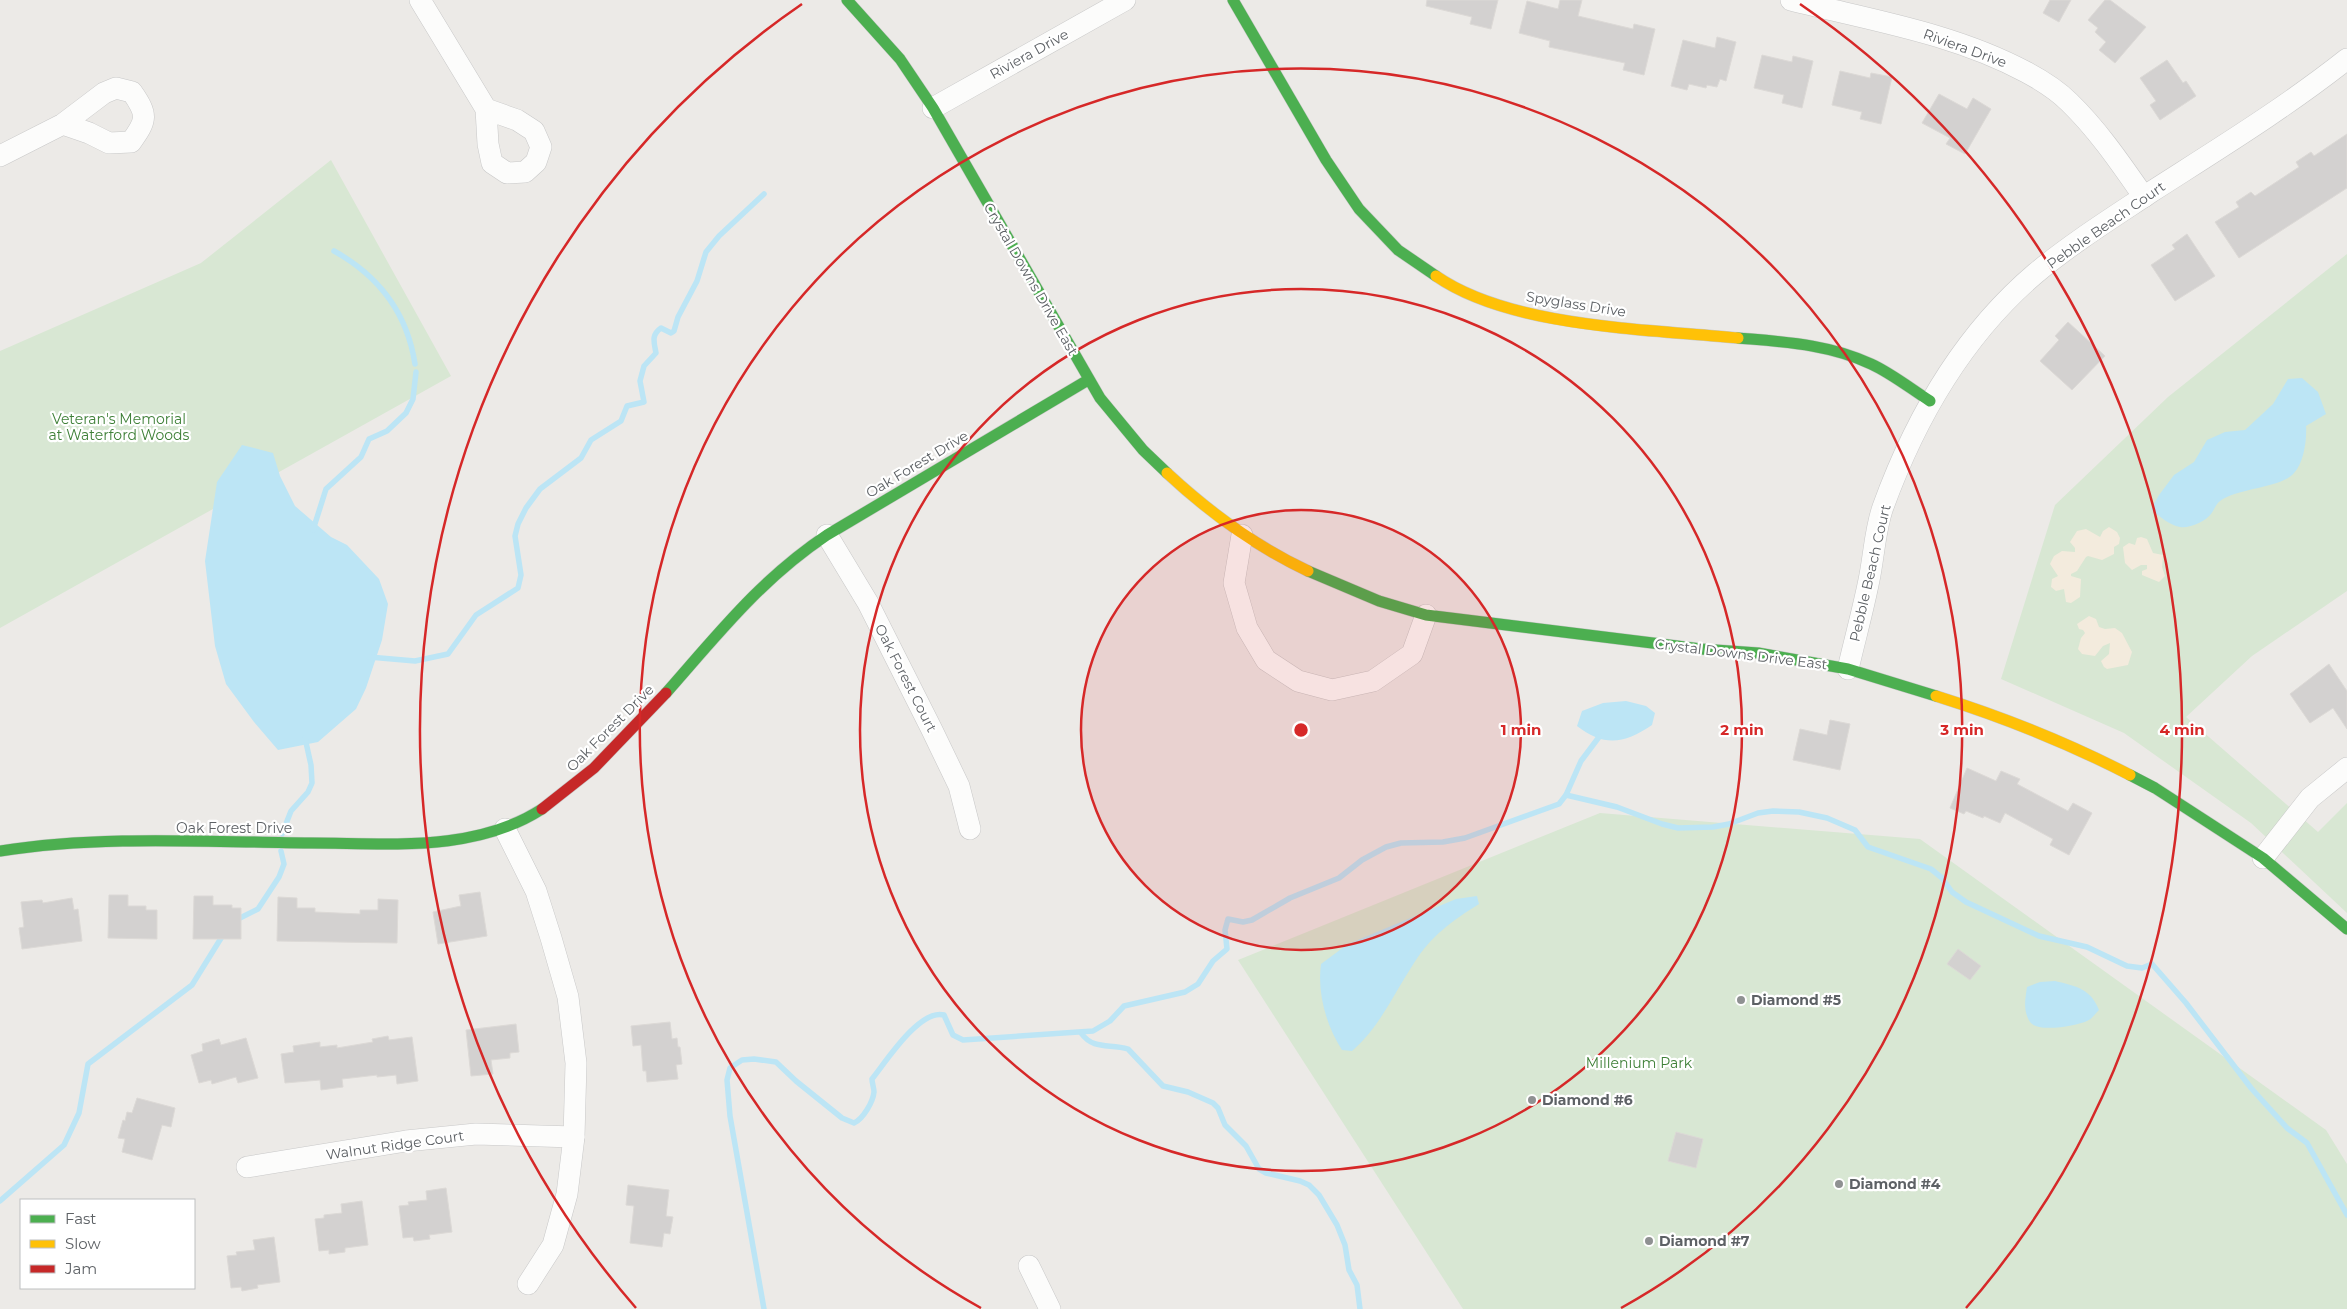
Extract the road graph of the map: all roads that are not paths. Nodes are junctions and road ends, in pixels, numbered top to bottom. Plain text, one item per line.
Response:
1 (420, 0) edge
2 (847, 0) edge
3 (1125, 0) edge
4 (1233, 0) edge
5 (1791, 0) edge
6 (2347, 59) edge
7 (933, 108) junction
8 (486, 109) dead end
9 (63, 124) dead end
10 (0, 156) edge
11 (2144, 197) junction
12 (1088, 380) junction
13 (1930, 401) junction
14 (827, 535) junction
15 (1242, 535) junction
16 (1426, 615) junction
17 (1848, 669) junction
18 (2347, 768) edge
19 (505, 829) junction
20 (970, 829) dead end
21 (0, 851) edge
22 (2264, 858) junction
23 (2347, 929) edge
24 (574, 1137) junction
25 (247, 1167) dead end
26 (1029, 1266) dead end
27 (528, 1284) dead end
28 (1050, 1309) edge

1 - 8 street
2 - 7 street, Crystal Downs Drive East
3 - 7 street, Riviera Drive
4 - 13 street, Spyglass Drive
5 - 11 street, Riviera Drive
6 - 11 street, Pebble Beach Court
7 - 12 street, Crystal Downs Drive East
9 - 10 street
11 - 13 street, Pebble Beach Court
12 - 14 street, Oak Forest Drive
12 - 15 street, Crystal Downs Drive East
13 - 17 street, Pebble Beach Court
14 - 19 street, Oak Forest Drive
14 - 20 street, Oak Forest Court
15 - 16 street, Crystal Downs Drive East
15 - 16 street
16 - 17 street, Crystal Downs Drive East
17 - 22 street, Crystal Downs Drive East
18 - 22 street
19 - 21 street, Oak Forest Drive
19 - 24 street
22 - 23 street, Crystal Downs Drive East
24 - 25 street, Walnut Ridge Court
24 - 27 street
26 - 28 street

